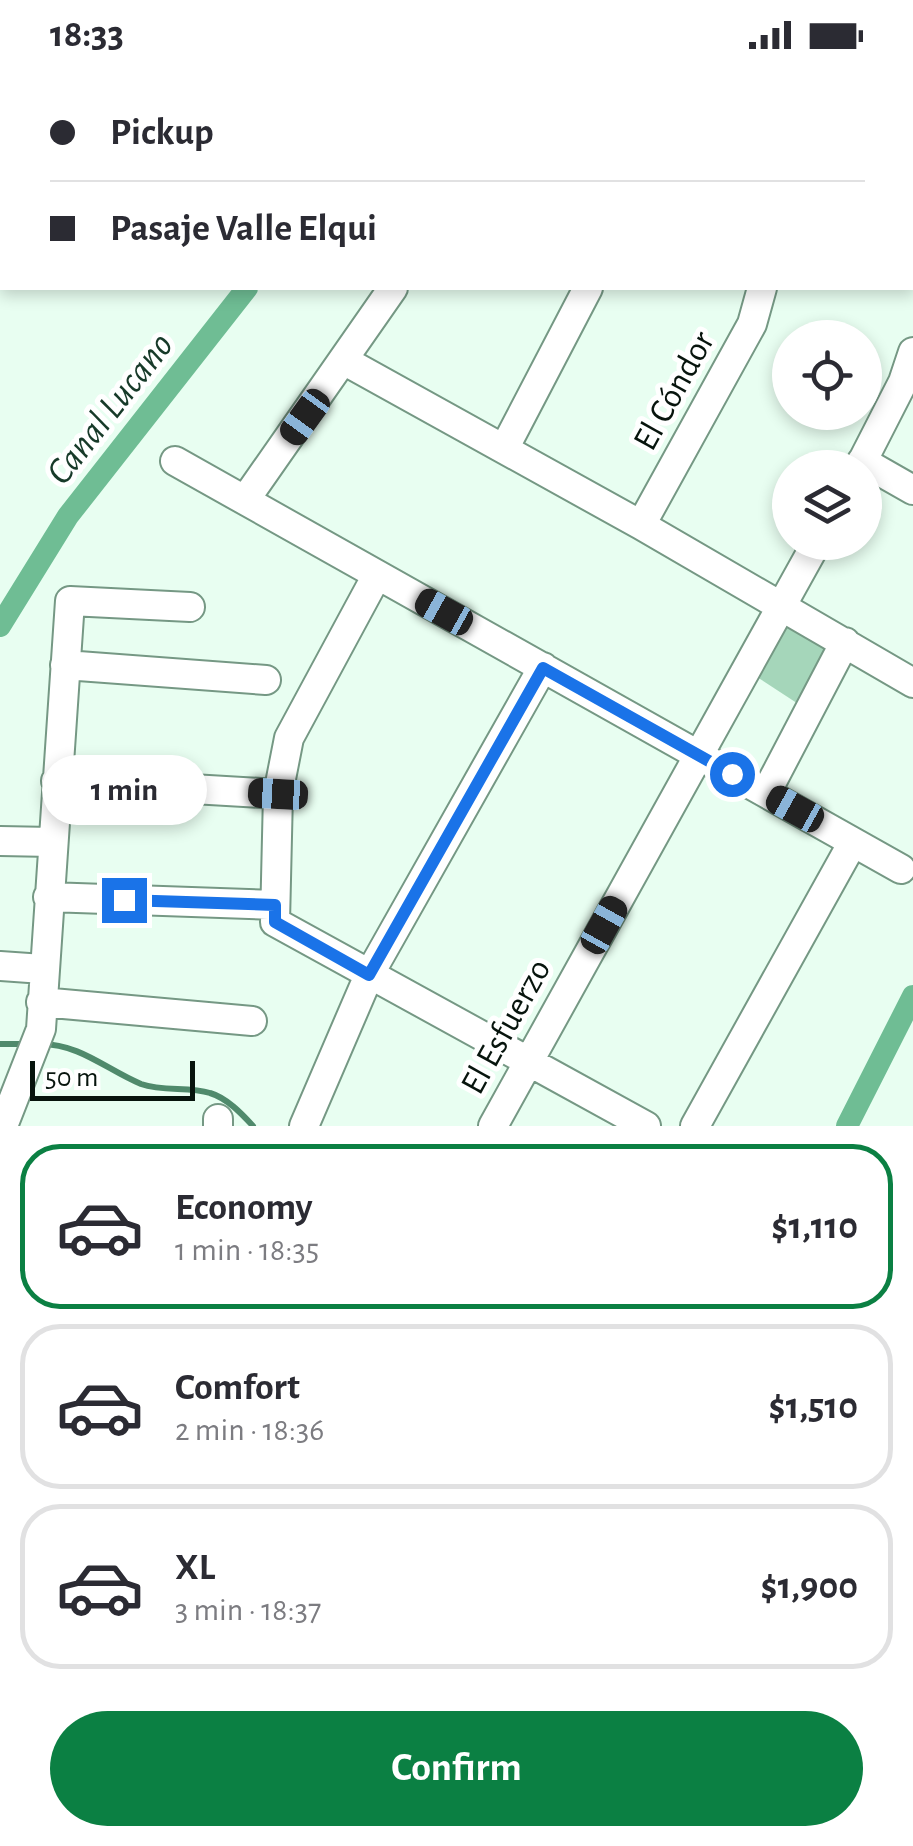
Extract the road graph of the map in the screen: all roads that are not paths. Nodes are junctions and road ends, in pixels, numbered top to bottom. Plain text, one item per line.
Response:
1 (392, 290) edge
2 (587, 290) edge
3 (761, 290) edge
4 (913, 352) edge
5 (344, 361) junction
6 (504, 449) junction
7 (867, 450) edge
8 (176, 461) dead end
9 (882, 475) edge
10 (913, 490) edge
11 (246, 500) junction
12 (641, 525) junction
13 (806, 560) edge
14 (377, 575) junction
15 (781, 605) junction
16 (190, 607) dead end
17 (845, 642) junction
18 (65, 664) junction
19 (543, 668) junction
20 (266, 680) dead end
21 (913, 683) edge
22 (698, 754) junction
23 (56, 781) junction
24 (766, 793) junction
25 (278, 794) junction
26 (0, 841) edge
27 (52, 842) junction
28 (853, 842) junction
29 (901, 869) dead end
30 (48, 896) junction
31 (275, 905) junction
32 (0, 966) edge
33 (43, 969) junction
34 (369, 975) junction
35 (40, 1016) junction
36 (252, 1021) dead end
37 (528, 1062) junction
38 (7, 1116) edge
39 (304, 1126) edge
40 (493, 1126) edge
41 (646, 1126) edge
42 (695, 1126) edge

1 - 5 street
2 - 6 street
3 - 12 street, El Cóndor
4 - 7 street
5 - 6 street
5 - 11 street
6 - 12 street
8 - 11 street
9 - 10 street
11 - 14 street
12 - 15 street
13 - 15 street, El Esfuerzo
14 - 19 street
14 - 25 street
15 - 17 street
15 - 22 street, El Esfuerzo
16 - 18 street
17 - 21 street
17 - 24 street
18 - 20 street
18 - 23 street
19 - 22 street
19 - 34 street
22 - 24 street
22 - 37 street, El Esfuerzo
23 - 25 street
23 - 27 street
24 - 28 street
25 - 31 street
26 - 27 street
27 - 30 street
28 - 29 street
28 - 42 street
30 - 31 street
30 - 33 street
31 - 34 street
32 - 33 street
33 - 35 street
34 - 37 street
34 - 39 street
35 - 36 street
35 - 38 street
37 - 40 street, El Esfuerzo
37 - 41 street

